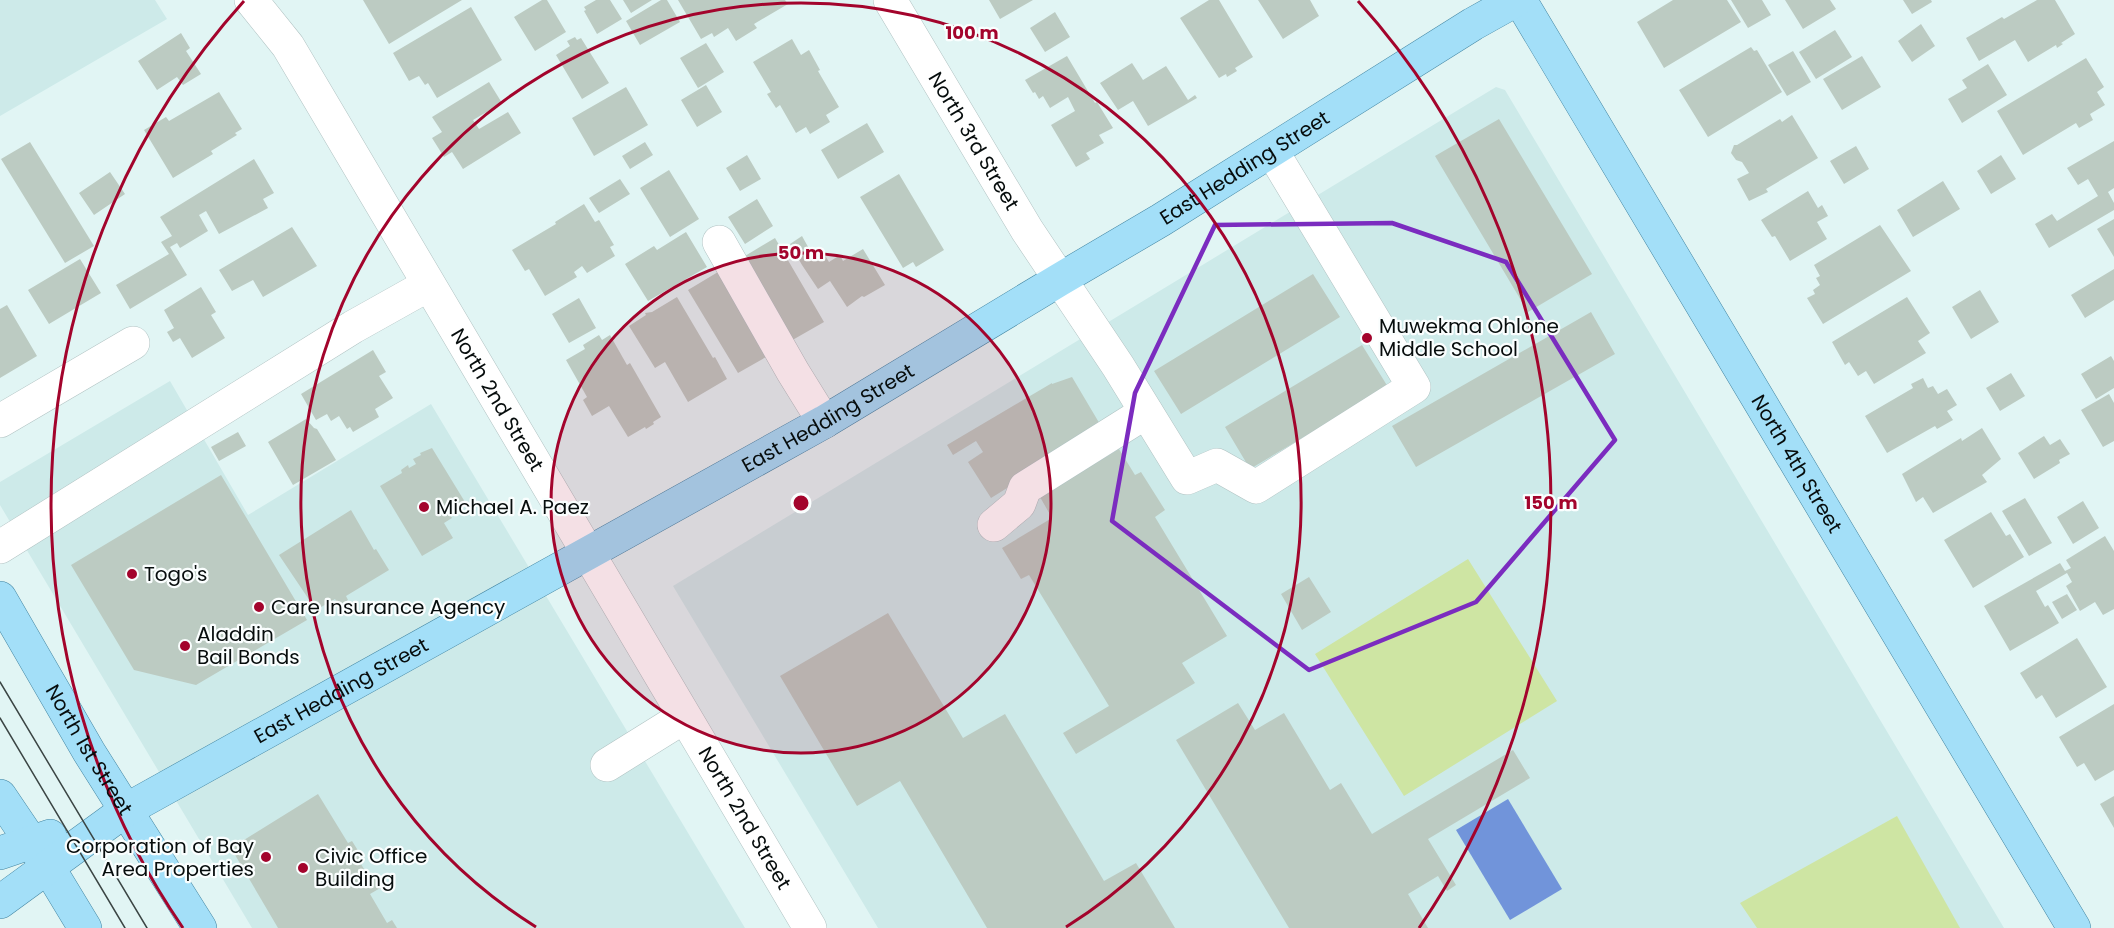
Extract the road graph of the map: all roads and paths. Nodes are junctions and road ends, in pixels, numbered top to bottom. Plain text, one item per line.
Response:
1 (251, 0) edge
2 (890, 0) edge
3 (1518, 0) edge
4 (1272, 152) junction
5 (719, 242) dead end
6 (1059, 280) junction
7 (428, 285) junction
8 (133, 343) dead end
9 (1146, 412) junction
10 (0, 421) edge
11 (824, 422) junction
12 (994, 525) dead end
13 (0, 547) edge
14 (588, 553) junction
15 (0, 598) edge
16 (684, 717) junction
17 (606, 765) dead end
18 (0, 796) edge
19 (126, 810) junction
20 (0, 853) edge
21 (40, 855) junction
22 (0, 902) edge
23 (85, 928) edge
24 (200, 928) edge
25 (810, 928) edge
26 (2074, 928) edge

1 - 7 street, North 2nd Street
2 - 6 street, North 3rd Street
3 - 4 main road, East Hedding Street
3 - 26 main road, North 4th Street
4 - 6 main road, East Hedding Street
4 - 9 street, North 3rd Street
5 - 11 street
6 - 9 street, North 3rd Street
6 - 11 main road, East Hedding Street
7 - 13 street
7 - 14 street, North 2nd Street
8 - 10 street
9 - 12 street
11 - 14 main road, East Hedding Street
14 - 16 street, North 2nd Street
14 - 19 main road, East Hedding Street
15 - 19 main road, North 1st Street
16 - 17 street
16 - 25 street, North 2nd Street
18 - 21 main road
19 - 21 main road, East Hedding Street
19 - 24 main road, North 1st Street
20 - 21 main road, East Hedding Street
21 - 22 main road
21 - 23 main road

